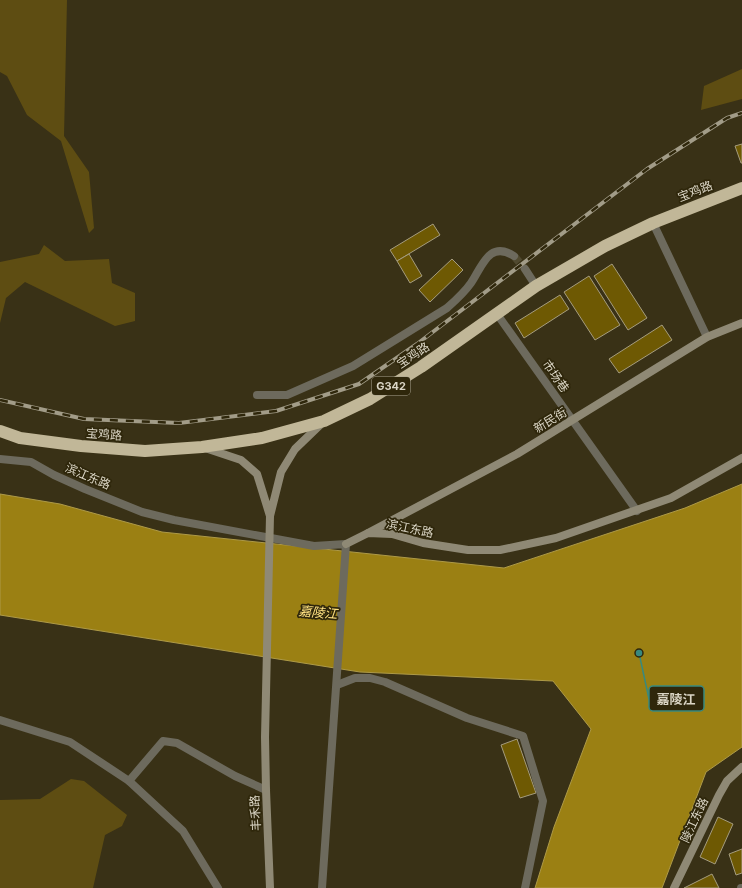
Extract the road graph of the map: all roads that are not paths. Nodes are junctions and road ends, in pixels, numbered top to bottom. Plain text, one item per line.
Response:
1 (742, 188) edge
2 (652, 223) junction
3 (514, 256) tunnel mouth
4 (525, 269) tunnel mouth
5 (536, 286) junction
6 (497, 314) junction
7 (742, 323) edge
8 (707, 337) junction
9 (257, 395) dead end
10 (324, 421) junction
11 (572, 421) junction
12 (0, 431) edge
13 (202, 447) junction
14 (742, 458) edge
15 (0, 459) edge
16 (637, 511) junction
17 (270, 516) junction
18 (368, 533) junction
19 (346, 544) junction
20 (337, 682) junction
21 (0, 720) edge
22 (742, 767) edge
23 (129, 781) junction
24 (266, 790) junction
25 (218, 888) edge
26 (270, 888) edge
27 (322, 888) edge
28 (525, 888) edge
29 (674, 888) edge

1 - 2 highway, 宝鸡路 / G342
2 - 5 highway, 宝鸡路 / G342
2 - 8 street
3 - 9 street
4 - 5 street
5 - 6 highway, 宝鸡路 / G342
6 - 10 highway, 宝鸡路 / G342
6 - 11 street, 市场巷
7 - 8 street, 新民街
8 - 11 street, 新民街
10 - 13 highway, 宝鸡路 / G342
10 - 17 street
11 - 16 street, 市场巷
11 - 18 street, 新民街
12 - 13 highway, 宝鸡路 / G342
13 - 17 street
14 - 16 street, 滨江东路
15 - 19 street, 滨江东路
16 - 18 street, 滨江东路
17 - 24 street, 丰禾路
18 - 19 street, 滨江东路
19 - 20 street
20 - 27 street
20 - 28 street
21 - 23 street
22 - 29 street, 陵江东路
23 - 24 street
23 - 25 street
24 - 26 street, 丰禾路

